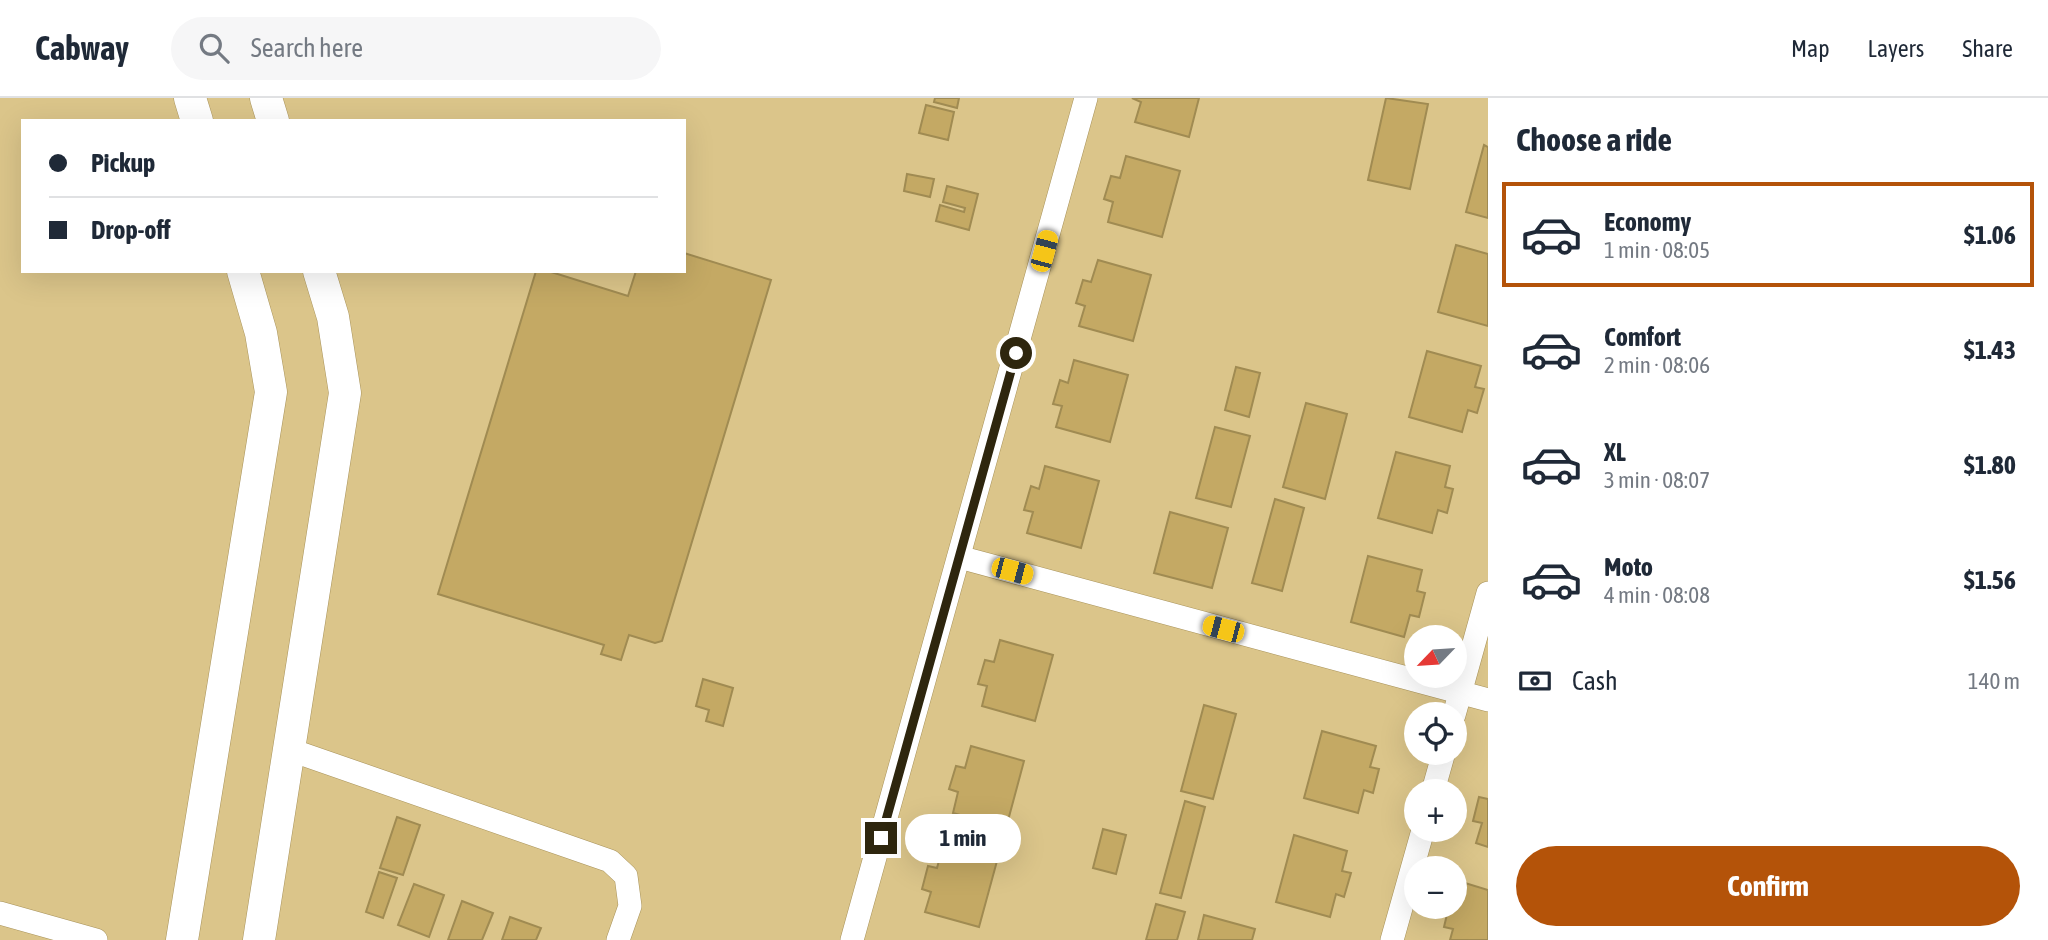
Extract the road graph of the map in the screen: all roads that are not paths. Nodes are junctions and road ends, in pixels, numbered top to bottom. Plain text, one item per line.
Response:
1 (190, 98) edge
2 (266, 98) edge
3 (1086, 98) edge
4 (196, 119) edge
5 (272, 119) edge
6 (244, 273) edge
7 (320, 273) edge
8 (959, 557) junction
9 (1488, 593) edge
10 (1488, 701) edge
11 (1450, 702) edge
12 (1458, 702) edge
13 (1467, 703) edge
14 (288, 749) junction
15 (1420, 842) edge
16 (0, 913) edge
17 (96, 940) edge
18 (183, 940) edge
19 (259, 940) edge
20 (618, 940) edge
21 (852, 940) edge
22 (1392, 940) edge

1 - 4 street
2 - 5 street
3 - 8 street
6 - 18 street
7 - 14 street
8 - 11 street
8 - 21 street
9 - 12 street
10 - 13 street
14 - 19 street
14 - 20 street
15 - 22 street
16 - 17 street

